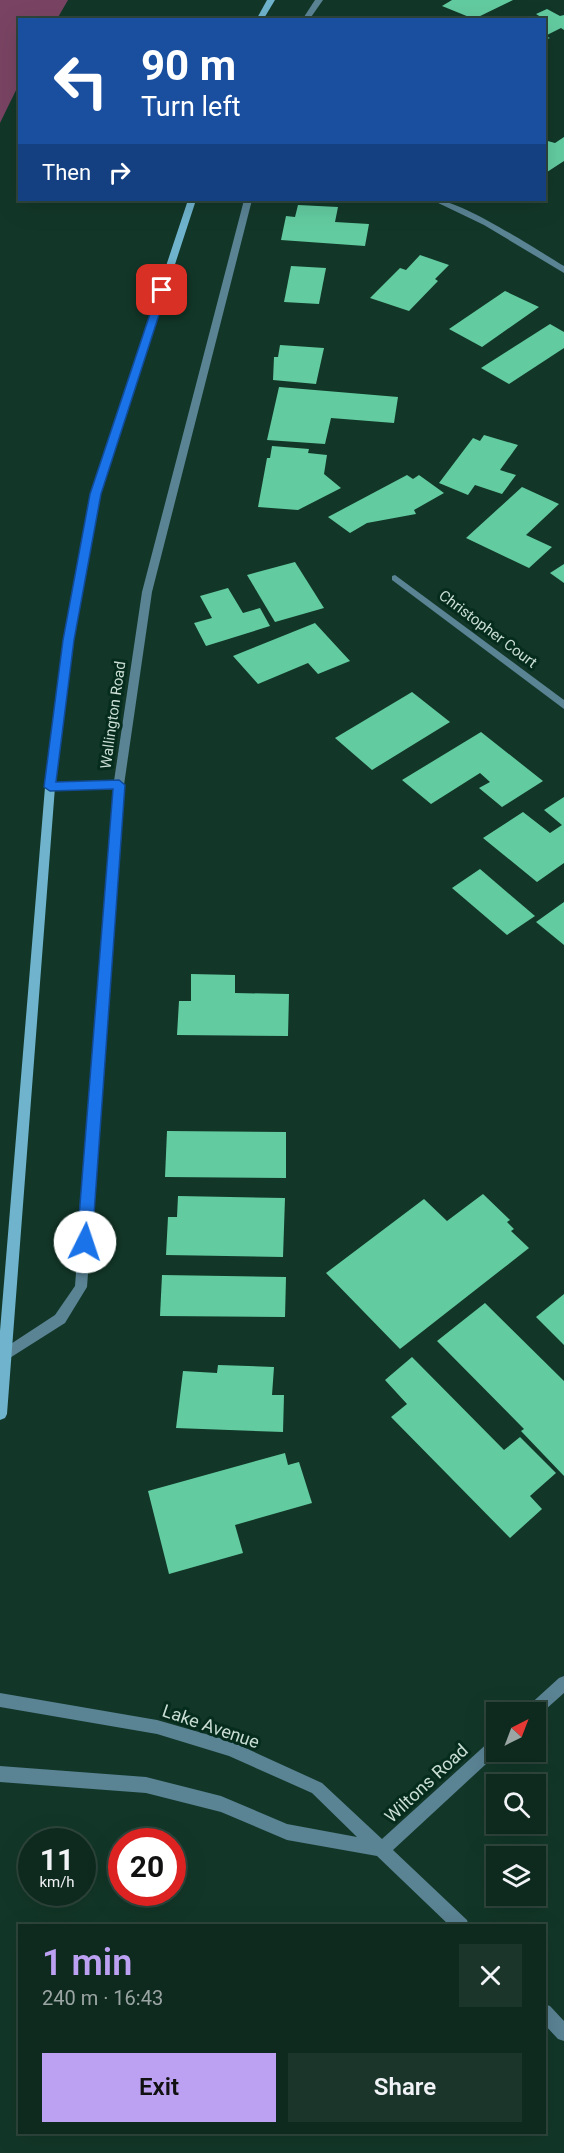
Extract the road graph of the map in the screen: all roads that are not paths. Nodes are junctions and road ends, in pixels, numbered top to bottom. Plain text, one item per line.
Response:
1 (271, 0) edge
2 (319, 0) edge
3 (260, 18) edge
4 (306, 18) edge
5 (192, 201) edge
6 (248, 201) edge
7 (438, 201) edge
8 (564, 270) edge
9 (395, 578) dead end
10 (564, 705) edge
11 (119, 785) junction
12 (50, 787) junction
13 (6, 1355) junction
14 (0, 1414) edge
15 (564, 1683) edge
16 (0, 1700) edge
17 (543, 1702) edge
18 (486, 1754) edge
19 (0, 1774) edge
20 (383, 1850) junction
21 (459, 1924) edge
22 (546, 2014) edge
23 (564, 2033) edge

1 - 3 street
2 - 4 street
5 - 12 street
6 - 11 street, Wallington Road
7 - 8 street
9 - 10 street, Christopher Court
11 - 12 street
11 - 13 street, Wallington Road
12 - 13 street
13 - 14 street
15 - 17 street
16 - 20 street, Lake Avenue
18 - 20 street, Wiltons Road
19 - 20 street
20 - 21 street, Lake Avenue
22 - 23 street

